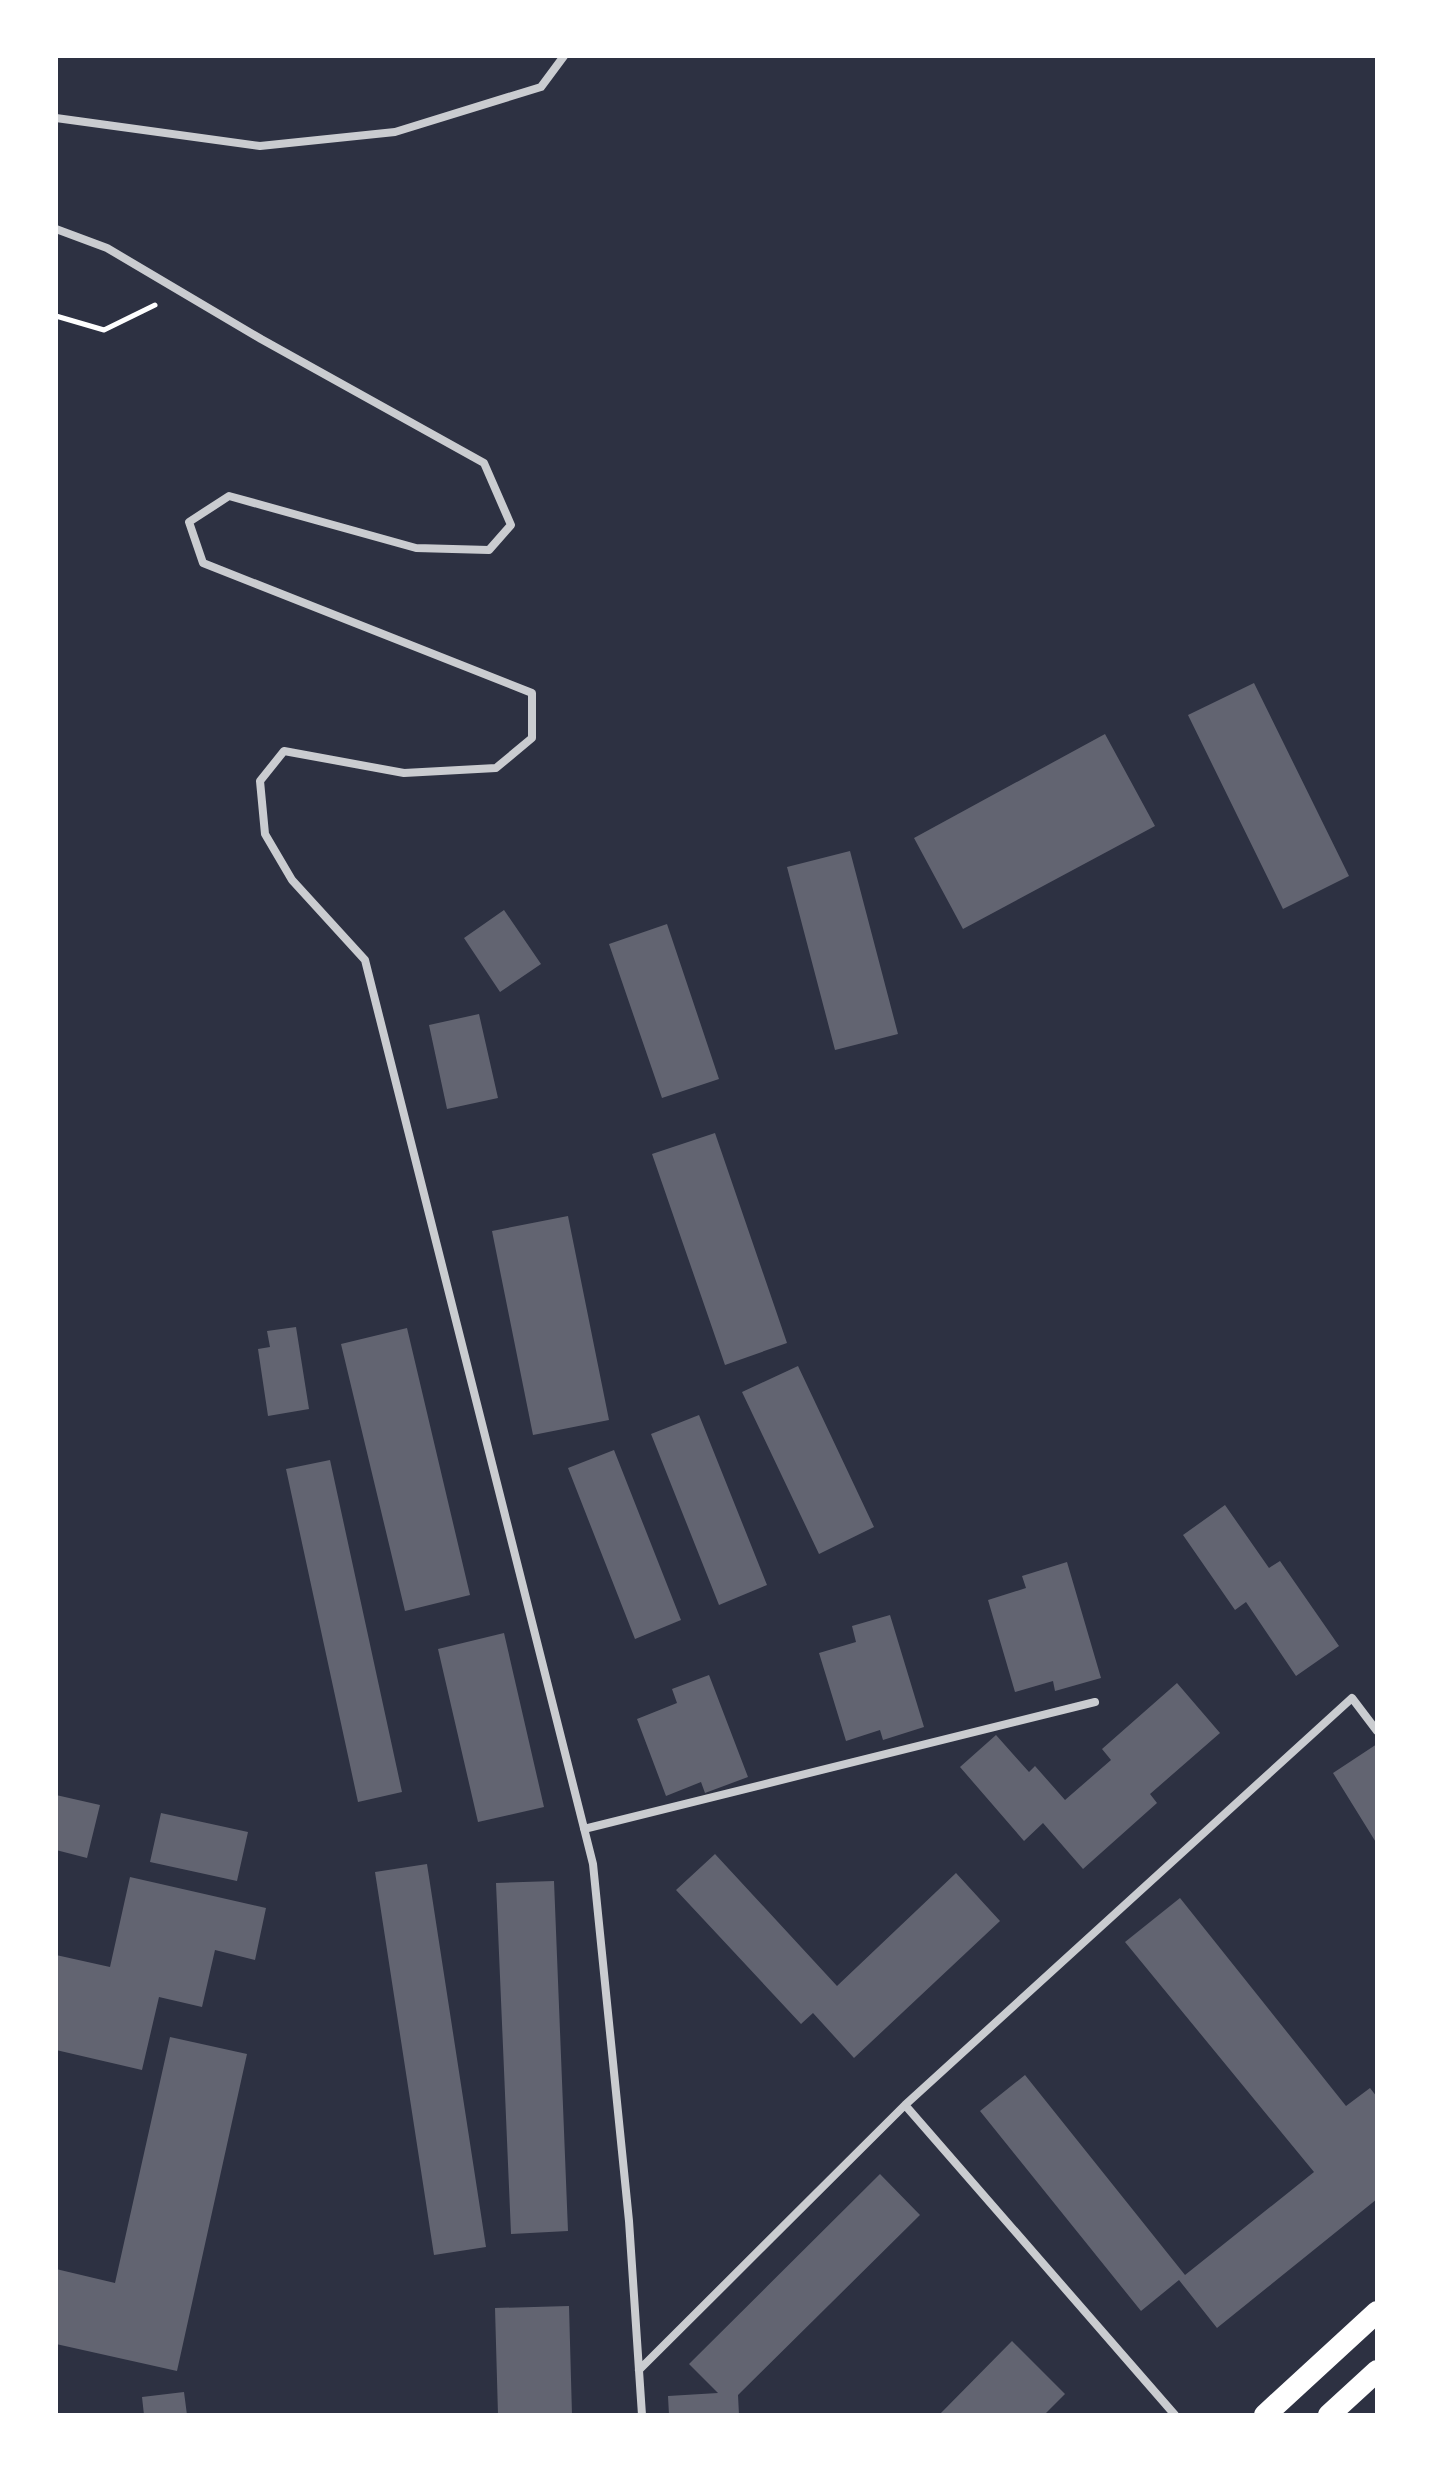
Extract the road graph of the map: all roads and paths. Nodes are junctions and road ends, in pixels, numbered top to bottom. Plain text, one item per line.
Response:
1 (564, 56) edge
2 (56, 118) edge
3 (56, 229) edge
4 (181, 292) junction
5 (56, 316) edge
6 (1095, 1702) dead end
7 (1377, 1731) edge
8 (584, 1829) junction
9 (905, 2105) junction
10 (1377, 2312) edge
11 (639, 2370) junction
12 (1377, 2371) edge
13 (642, 2415) edge
14 (1175, 2415) edge
15 (1265, 2415) edge
16 (1329, 2415) edge

1 - 2 street
3 - 4 street
4 - 5 path
4 - 8 street
6 - 8 street
7 - 9 street
8 - 11 street
9 - 11 street
9 - 14 street
10 - 15 highway
11 - 13 street
12 - 16 highway

